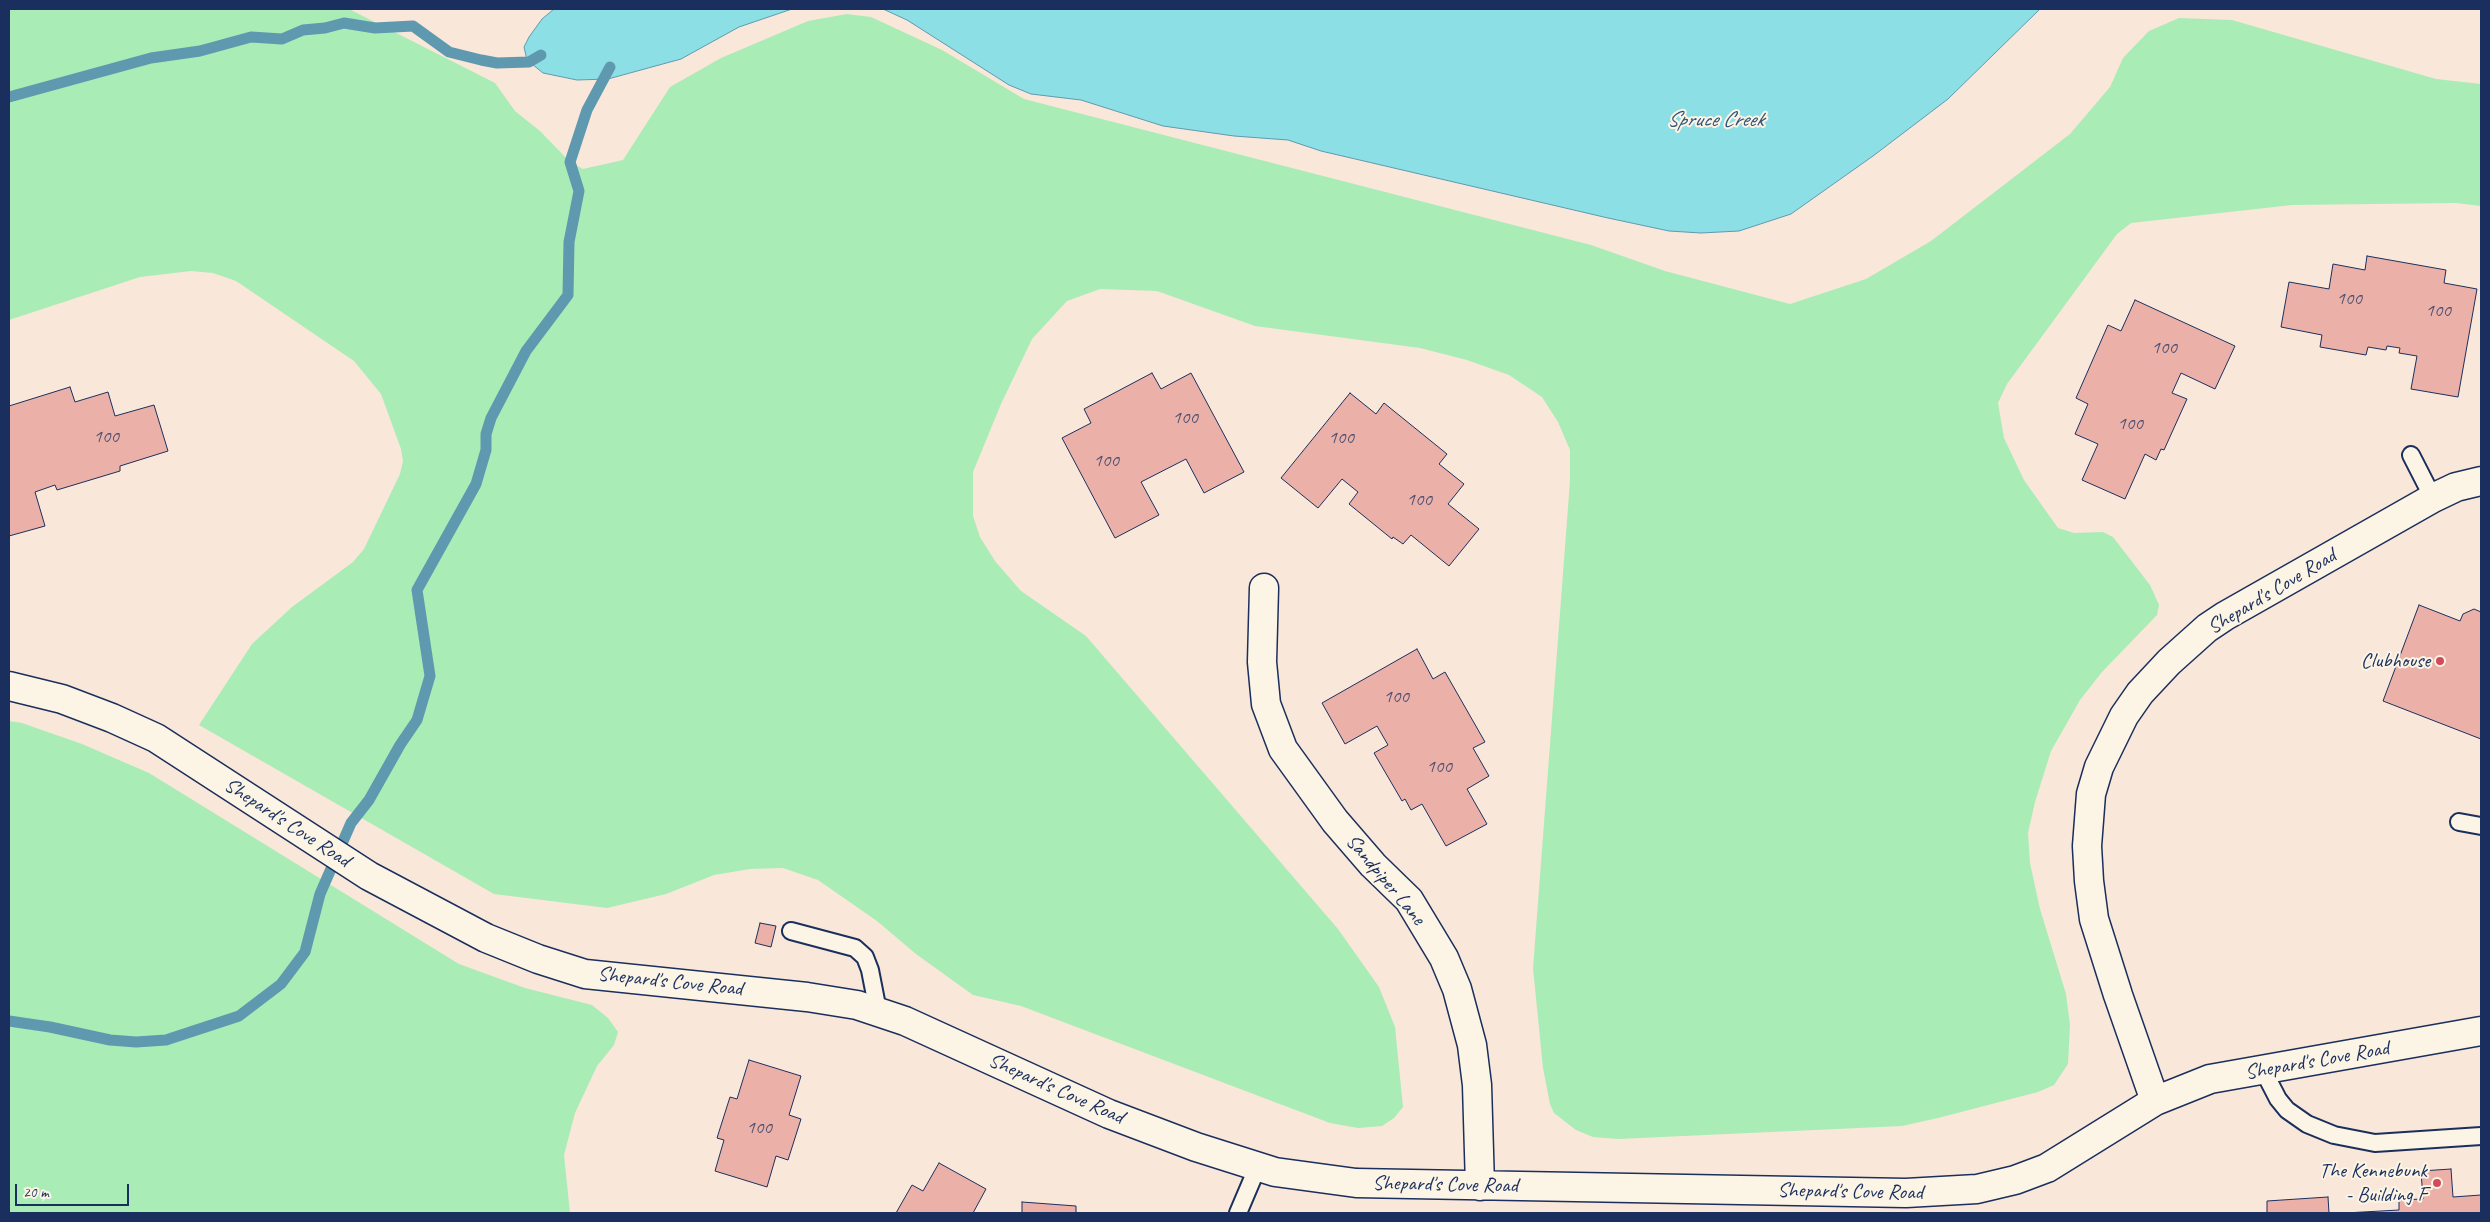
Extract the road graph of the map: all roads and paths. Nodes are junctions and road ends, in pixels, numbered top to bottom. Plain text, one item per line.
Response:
1 (2412, 455) dead end
2 (2481, 481) edge
3 (2433, 498) junction
4 (1264, 588) dead end
5 (9, 686) edge
6 (2459, 822) dead end
7 (2481, 826) edge
8 (791, 931) dead end
9 (878, 1011) junction
10 (2481, 1031) edge
11 (2264, 1070) junction
12 (2155, 1101) junction
13 (2481, 1136) edge
14 (1258, 1166) junction
15 (1480, 1186) junction
16 (1238, 1213) edge

1 - 3 lane
2 - 3 street, Shepard's Cove Road
3 - 12 street, Shepard's Cove Road
4 - 15 street, Sandpiper Lane
5 - 9 street, Shepard's Cove Road
6 - 7 lane
8 - 9 lane
9 - 14 street, Shepard's Cove Road
10 - 11 street, Shepard's Cove Road
11 - 12 street, Shepard's Cove Road
11 - 13 lane
12 - 15 street, Shepard's Cove Road
14 - 15 street, Shepard's Cove Road
14 - 16 lane

